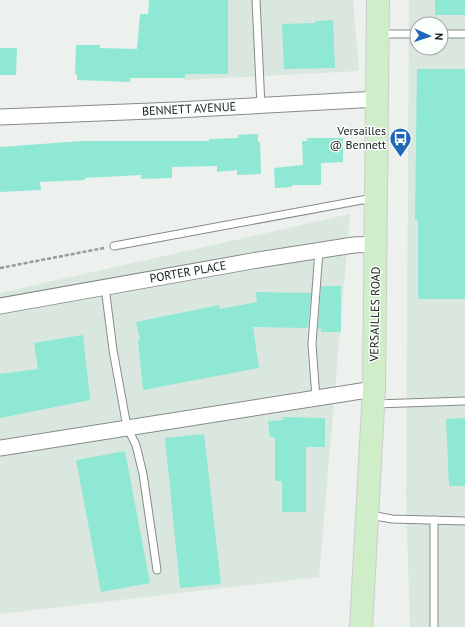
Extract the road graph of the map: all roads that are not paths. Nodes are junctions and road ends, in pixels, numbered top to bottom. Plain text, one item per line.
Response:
1 (256, 0) edge
2 (378, 0) edge
3 (378, 34) junction
4 (409, 34) edge
5 (449, 34) edge
6 (465, 34) edge
7 (378, 99) junction
8 (261, 106) junction
9 (0, 117) edge
10 (377, 197) junction
11 (376, 244) junction
12 (114, 246) road end
13 (319, 251) junction
14 (105, 287) junction
15 (0, 306) edge
16 (374, 396) junction
17 (316, 398) junction
18 (465, 402) edge
19 (127, 427) junction
20 (0, 448) edge
21 (368, 514) junction
22 (434, 520) junction
23 (465, 521) edge
24 (157, 570) dead end
25 (362, 627) edge
26 (434, 627) edge

1 - 8 lane
2 - 3 main road, VERSAILLES ROAD
3 - 4 lane
3 - 7 main road, VERSAILLES ROAD
5 - 6 lane
7 - 8 street, BENNETT AVENUE
7 - 10 main road, VERSAILLES ROAD
8 - 9 street, BENNETT AVENUE
10 - 11 main road, VERSAILLES ROAD
10 - 12 lane
11 - 13 street, PORTER PLACE
11 - 16 main road, VERSAILLES ROAD
13 - 14 street, PORTER PLACE
13 - 17 lane
14 - 15 street, PORTER PLACE
14 - 19 lane
16 - 17 street
16 - 18 lane
16 - 21 main road, VERSAILLES ROAD
17 - 19 street
19 - 20 street
19 - 24 lane
21 - 22 lane
21 - 25 main road, VERSAILLES ROAD
22 - 23 lane
22 - 26 lane

